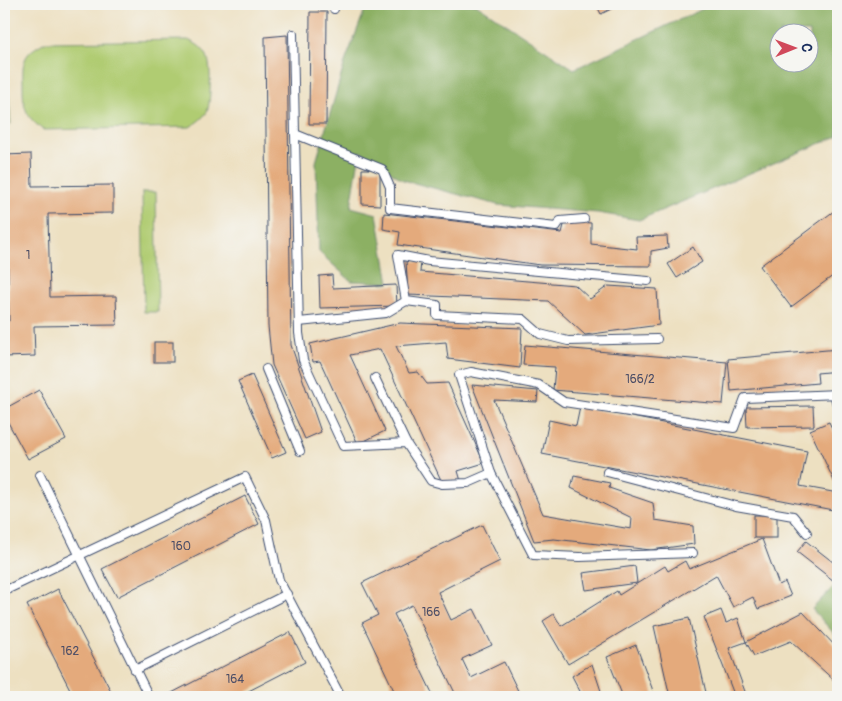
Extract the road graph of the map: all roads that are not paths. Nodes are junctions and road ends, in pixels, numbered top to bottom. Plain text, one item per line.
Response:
1 (293, 34) dead end
2 (295, 134) junction
3 (584, 219) dead end
4 (648, 281) dead end
5 (406, 301) junction
6 (299, 322) junction
7 (656, 339) dead end
8 (266, 369) dead end
9 (375, 378) dead end
10 (836, 394) edge
11 (838, 408) edge
12 (406, 443) junction
13 (300, 451) dead end
14 (607, 472) dead end
15 (490, 473) junction
16 (40, 475) dead end
17 (808, 534) dead end
18 (693, 554) dead end
19 (79, 556) junction
20 (4, 591) edge
21 (287, 594) junction
22 (135, 670) junction
23 (149, 697) edge
24 (341, 697) edge

1 - 2 lane
2 - 3 lane
2 - 6 lane
4 - 5 lane
5 - 6 lane
5 - 7 lane
6 - 12 lane
8 - 13 lane
9 - 12 lane
10 - 11 lane
10 - 15 lane
12 - 15 lane
14 - 17 lane
15 - 18 lane
16 - 19 lane
19 - 20 lane
19 - 21 lane
19 - 22 lane
21 - 22 lane
21 - 24 lane
22 - 23 lane

